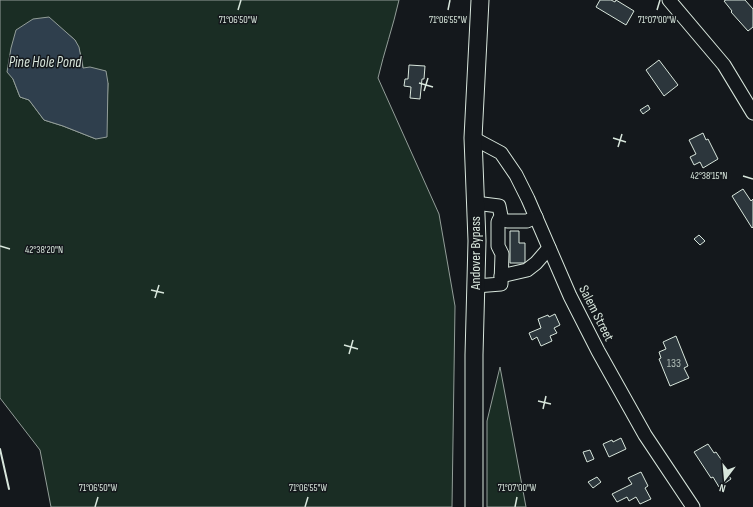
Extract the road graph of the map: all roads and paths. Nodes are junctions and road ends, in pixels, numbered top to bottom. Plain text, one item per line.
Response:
1 (480, 0) edge
2 (669, 0) edge
3 (753, 113) edge
4 (473, 138) junction
5 (475, 203) junction
6 (536, 217) junction
7 (504, 218) junction
8 (549, 248) junction
9 (501, 276) junction
10 (476, 286) junction
11 (474, 507) edge
12 (693, 507) edge

1 - 4 main road, Andover Bypass
2 - 3 street
4 - 5 main road, Andover Bypass
4 - 6 street, Salem Street
5 - 7 street
5 - 10 main road, Andover Bypass
6 - 7 street
6 - 8 street, Salem Street
7 - 9 street
8 - 9 street
8 - 12 street, Salem Street
9 - 10 street
10 - 11 main road, Andover Bypass

